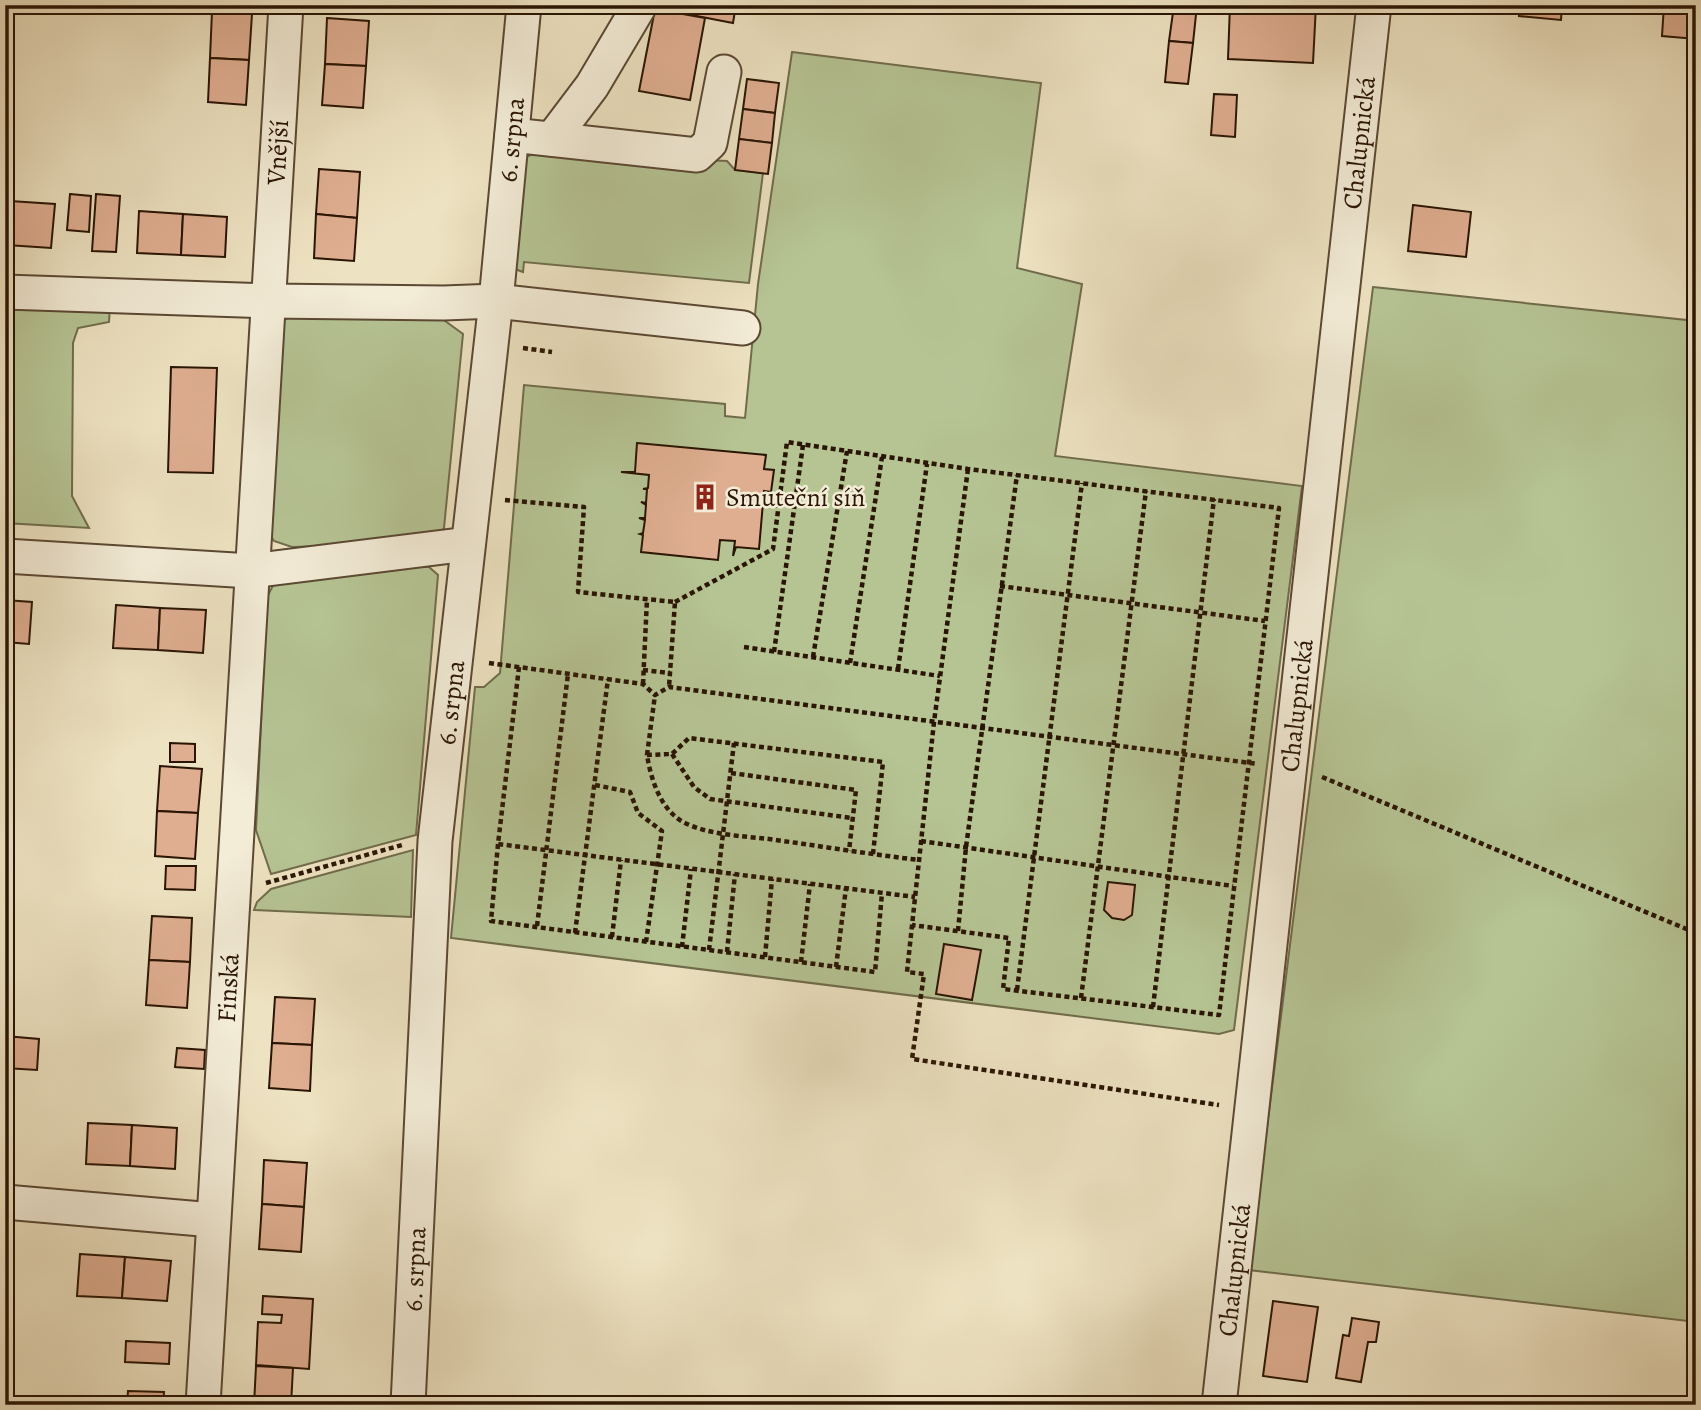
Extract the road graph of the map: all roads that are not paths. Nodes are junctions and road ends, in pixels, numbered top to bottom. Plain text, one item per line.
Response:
1 (286, 5) edge
2 (524, 5) edge
3 (640, 5) edge
4 (1374, 5) edge
5 (724, 72) dead end
6 (512, 135) junction
7 (552, 139) junction
8 (5, 292) edge
9 (269, 301) junction
10 (496, 301) junction
11 (743, 328) dead end
12 (468, 544) junction
13 (5, 556) edge
14 (251, 571) junction
15 (5, 1202) edge
16 (213, 1220) junction
17 (203, 1405) edge
18 (408, 1405) edge
19 (1219, 1405) edge

1 - 9 street, Vnější
2 - 6 street, 6. srpna
3 - 7 street
4 - 19 street, Chalupnická
5 - 7 street
6 - 7 street
6 - 10 street, 6. srpna
8 - 9 street
9 - 10 street
9 - 14 street, Vnější
10 - 11 street
10 - 12 street, 6. srpna
12 - 14 street
12 - 18 street, 6. srpna
13 - 14 street
14 - 16 street, Finská
15 - 16 street
16 - 17 street, Finská

